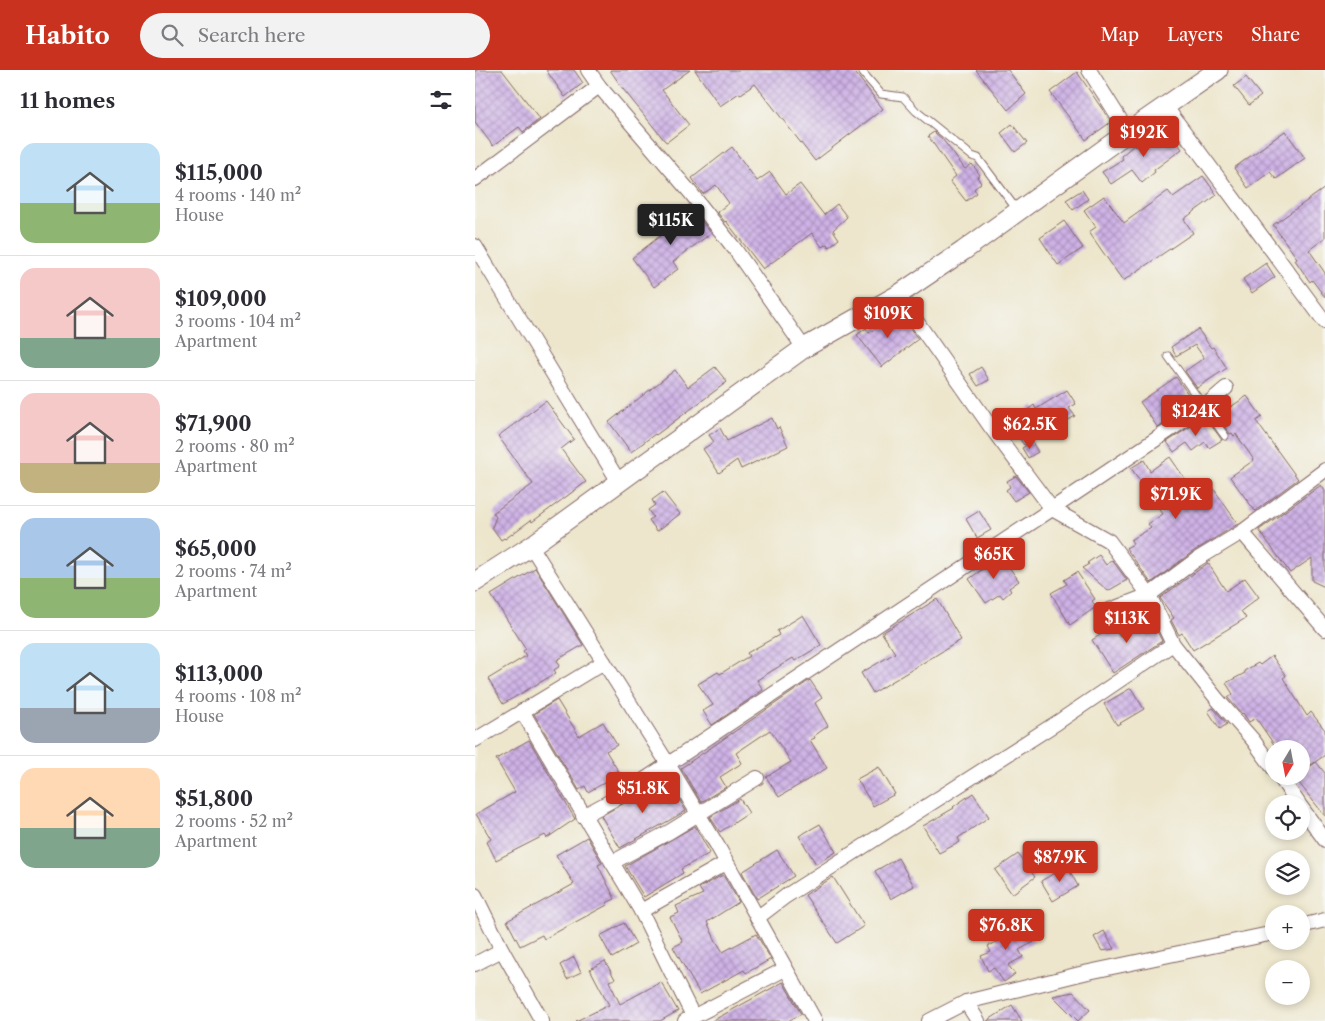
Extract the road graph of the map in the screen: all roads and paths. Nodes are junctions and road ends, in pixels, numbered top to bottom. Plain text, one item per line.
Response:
1 (588, 70) edge
2 (1089, 70) edge
3 (1217, 70) edge
4 (863, 73) dead end
5 (599, 86) junction
6 (1165, 106) junction
7 (1128, 132) junction
8 (475, 179) edge
9 (1017, 210) junction
10 (475, 246) edge
11 (898, 295) junction
12 (1325, 322) edge
13 (804, 348) junction
14 (1168, 356) dead end
15 (1225, 388) dead end
16 (1204, 407) junction
17 (1225, 436) dead end
18 (1325, 470) edge
19 (619, 482) junction
20 (1052, 510) junction
21 (1242, 532) junction
22 (531, 546) junction
23 (475, 582) edge
24 (1149, 595) junction
25 (1102, 613) dead end
26 (1325, 629) edge
27 (1173, 644) junction
28 (604, 662) junction
29 (522, 711) junction
30 (475, 740) edge
31 (1265, 757) edge
32 (668, 764) junction
33 (757, 778) dead end
34 (698, 814) junction
35 (583, 816) junction
36 (1319, 821) edge
37 (1325, 840) edge
38 (613, 862) junction
39 (726, 863) junction
40 (475, 895) edge
41 (641, 910) junction
42 (757, 918) junction
43 (1325, 920) edge
44 (1310, 924) edge
45 (1265, 935) edge
46 (502, 950) junction
47 (475, 964) edge
48 (785, 969) junction
49 (966, 1002) junction
50 (689, 1019) edge
51 (542, 1021) edge
52 (815, 1021) edge
53 (929, 1021) edge
54 (978, 1021) edge

1 - 5 street
2 - 7 street
3 - 6 street
4 - 9 lane
5 - 8 street
5 - 13 street
6 - 7 street
6 - 12 street
7 - 9 street
9 - 11 street
10 - 19 street
11 - 13 street
11 - 20 street
13 - 19 street
14 - 16 lane
15 - 16 street
16 - 17 lane
16 - 20 street
18 - 21 street
19 - 22 street
20 - 24 street
20 - 32 street
21 - 24 street
21 - 26 street
22 - 23 street
22 - 28 street
24 - 25 street
24 - 27 street
27 - 31 street
27 - 42 street
28 - 29 street
28 - 32 street
29 - 30 street
29 - 35 street
32 - 34 street
32 - 35 street
33 - 34 street
34 - 38 street
34 - 39 street
35 - 38 street
36 - 37 street
38 - 41 street
39 - 41 street
39 - 42 street
40 - 46 street
41 - 50 street
42 - 48 street
43 - 44 street
45 - 49 street
46 - 47 street
46 - 51 street
48 - 50 street
48 - 52 street
49 - 53 street
49 - 54 street

